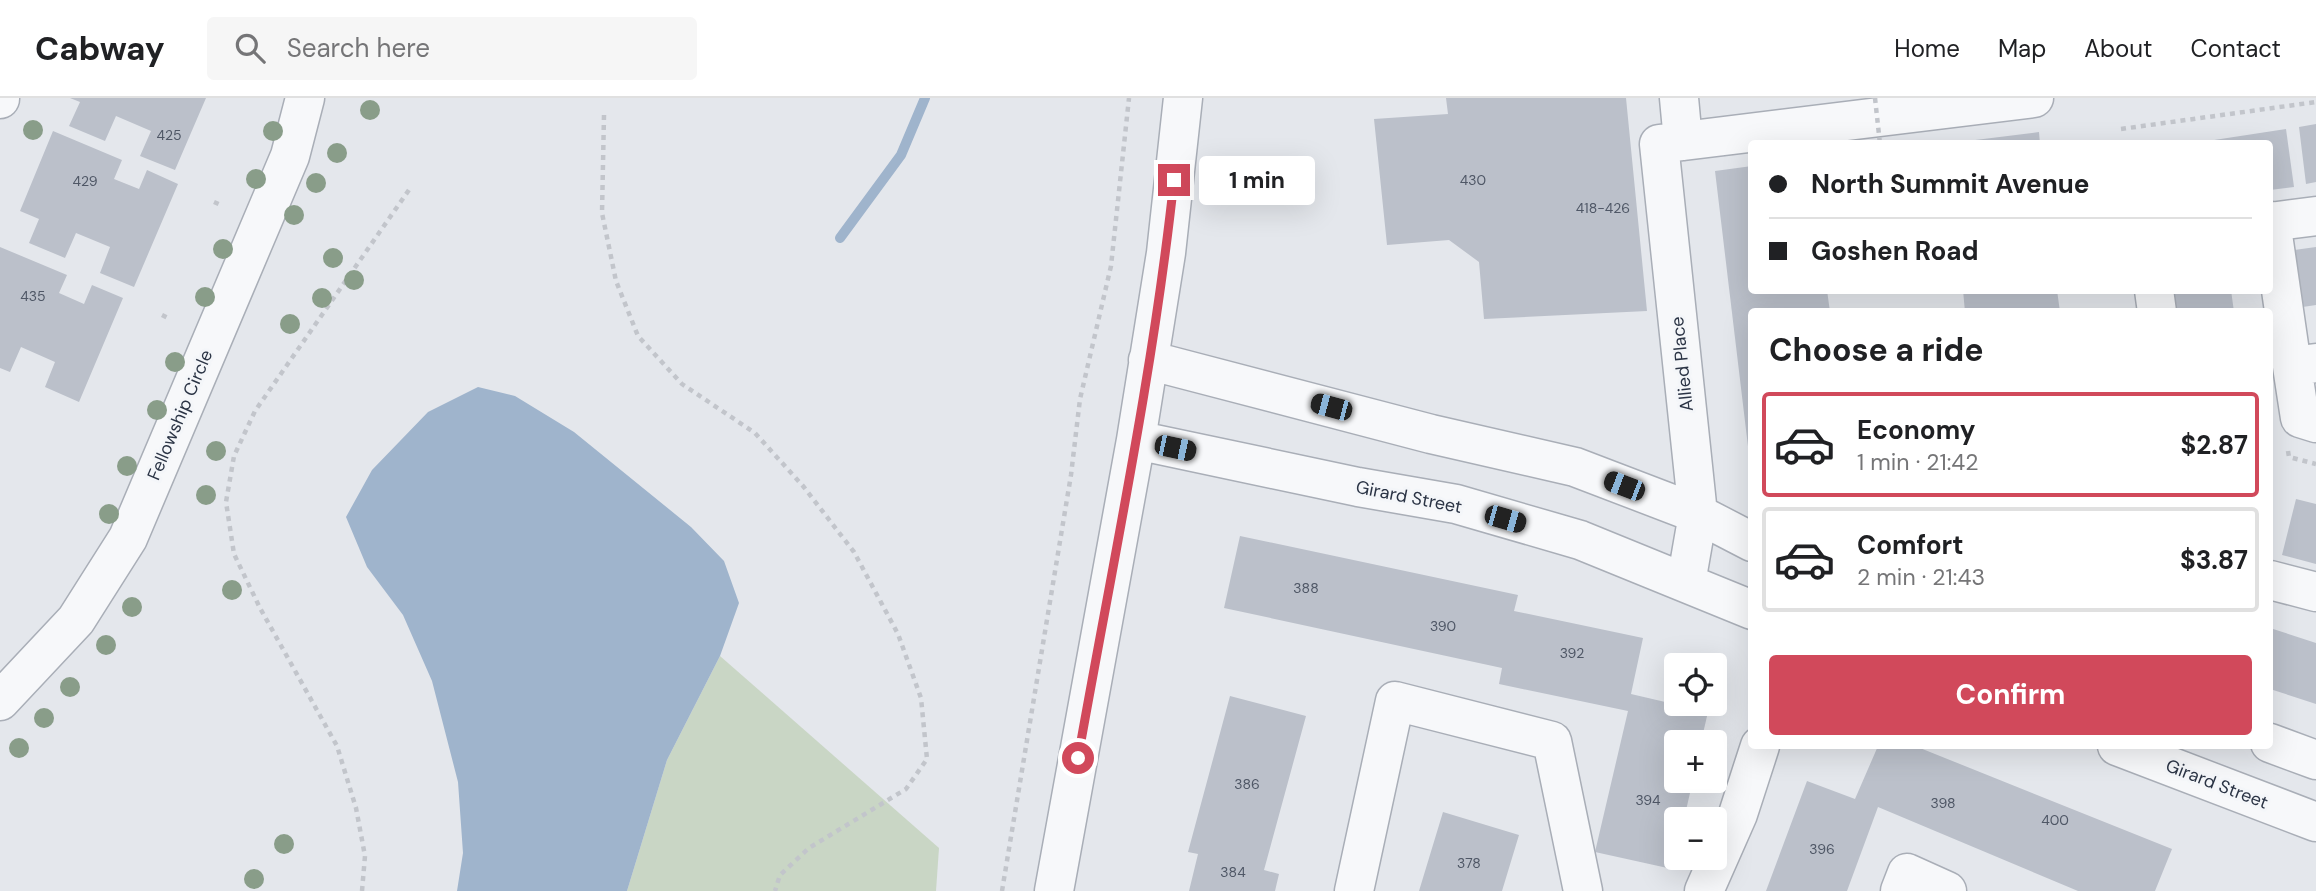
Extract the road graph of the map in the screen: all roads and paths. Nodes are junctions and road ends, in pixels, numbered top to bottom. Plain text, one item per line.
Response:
1 (304, 98) edge
2 (1129, 98) edge
3 (1183, 98) edge
4 (1679, 98) edge
5 (1875, 98) edge
6 (2034, 98) edge
7 (2316, 102) edge
8 (604, 115) dead end
9 (2121, 129) dead end
10 (1880, 140) edge
11 (1671, 143) junction
12 (411, 187) dead end
13 (214, 202) dead end
14 (221, 205) dead end
15 (2316, 216) edge
16 (2273, 221) edge
17 (2273, 234) edge
18 (163, 315) dead end
19 (170, 318) dead end
20 (1149, 360) junction
21 (2304, 364) edge
22 (2316, 423) edge
23 (1136, 440) junction
24 (1698, 514) junction
25 (1748, 540) edge
26 (2273, 581) edge
27 (1686, 583) junction
28 (2316, 592) edge
29 (1748, 608) edge
30 (0, 701) edge
31 (2273, 744) edge
32 (1759, 749) edge
33 (2125, 749) edge
34 (2316, 760) edge
35 (2316, 822) edge
36 (362, 891) edge
37 (775, 891) edge
38 (1002, 891) edge
39 (1054, 891) edge
40 (1354, 891) edge
41 (1583, 891) edge
42 (1704, 891) edge
43 (1900, 891) edge
44 (1947, 891) edge

1 - 30 street, Fellowship Circle
2 - 38 path
3 - 20 street
4 - 11 street, Allied Place
5 - 10 path, bridge
6 - 11 street
7 - 9 path
8 - 37 path
11 - 24 street, Allied Place
12 - 36 path
13 - 14 path
15 - 16 street
17 - 21 street
18 - 19 path
20 - 23 street
20 - 24 street
21 - 22 street
23 - 27 street, Girard Street
23 - 39 street
24 - 25 street
24 - 27 street, Allied Place
26 - 28 street
27 - 29 street, Girard Street
31 - 34 street
32 - 42 street
33 - 35 street, Girard Street
40 - 41 street
43 - 44 street

